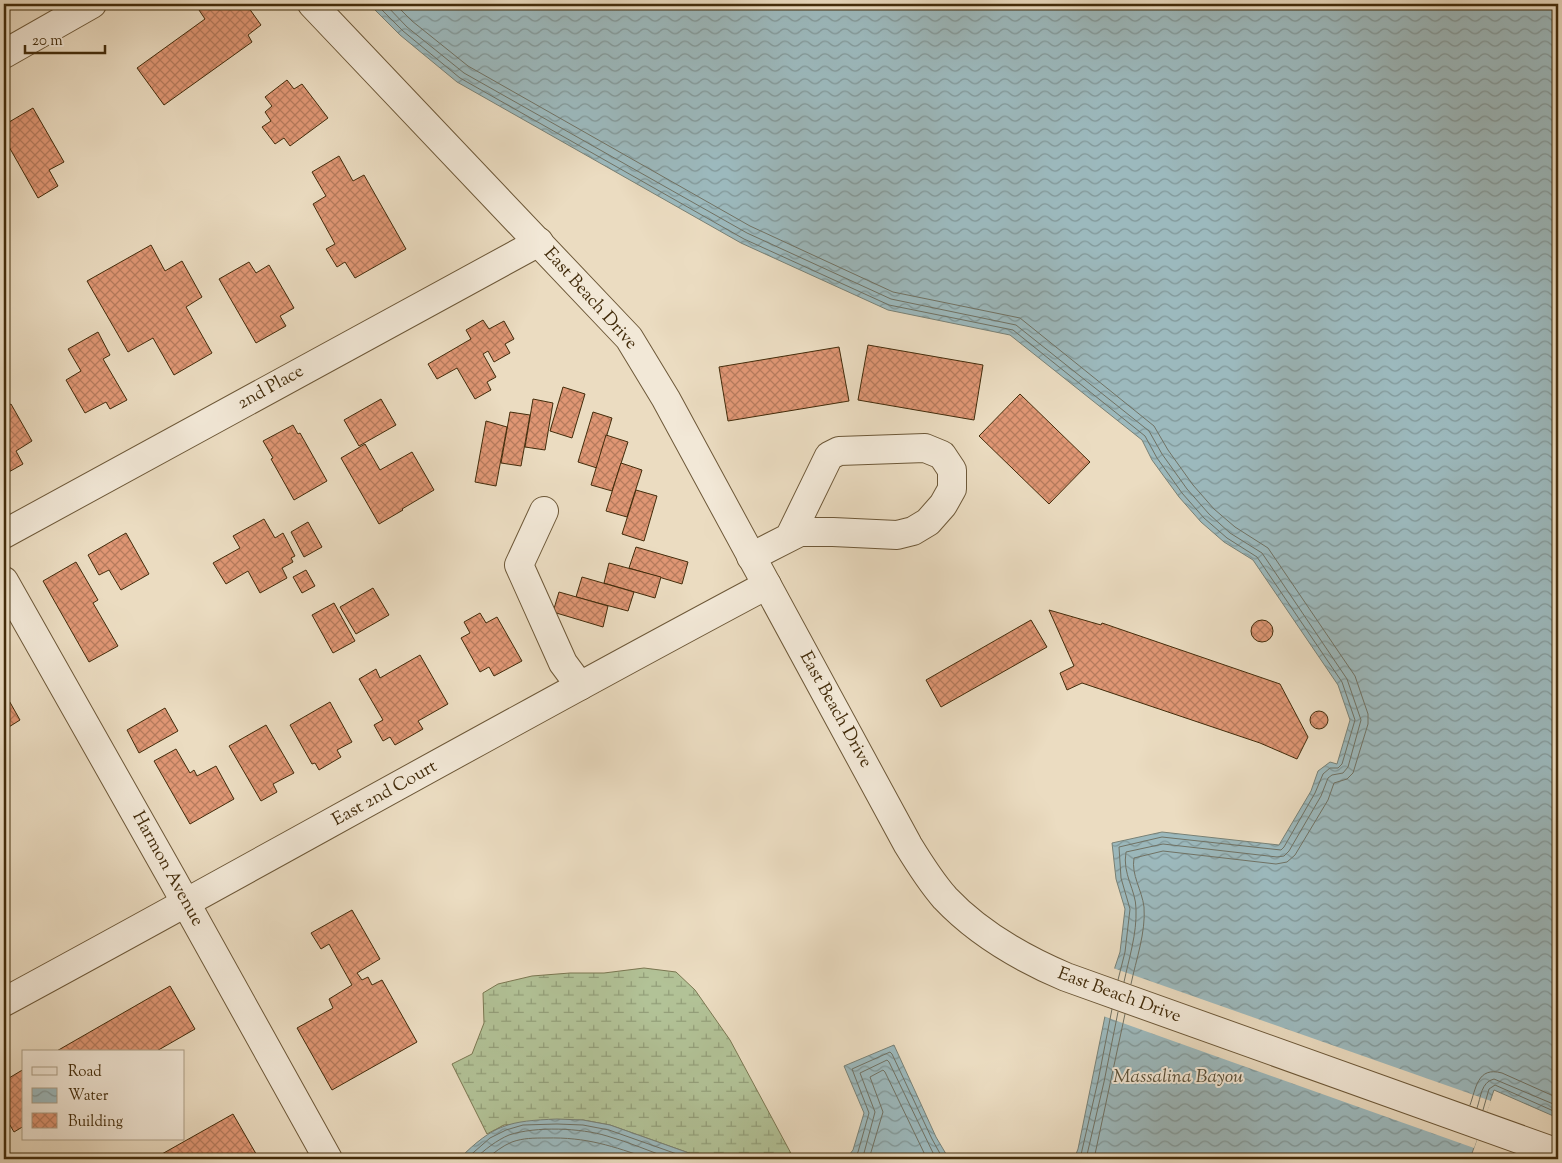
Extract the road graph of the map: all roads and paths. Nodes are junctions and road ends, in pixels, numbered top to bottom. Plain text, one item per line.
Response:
1 (92, 4) edge
2 (312, 4) edge
3 (4, 54) edge
4 (539, 242) junction
5 (544, 511) dead end
6 (4, 534) edge
7 (790, 536) junction
8 (751, 557) junction
9 (4, 581) edge
10 (767, 585) junction
11 (580, 686) junction
12 (186, 904) junction
13 (4, 1002) edge
14 (1558, 1152) edge
15 (328, 1159) edge

1 - 3 street
2 - 4 street, East Beach Drive
4 - 6 street, 2nd Place
4 - 8 street, East Beach Drive
5 - 11 street
7 - 7 street
7 - 8 street
8 - 10 street, East Beach Drive
9 - 12 street, Harmon Avenue
10 - 11 street, East 2nd Court
10 - 14 street, East Beach Drive
11 - 12 street, East 2nd Court
12 - 13 street, East 2nd Court
12 - 15 street, Harmon Avenue

